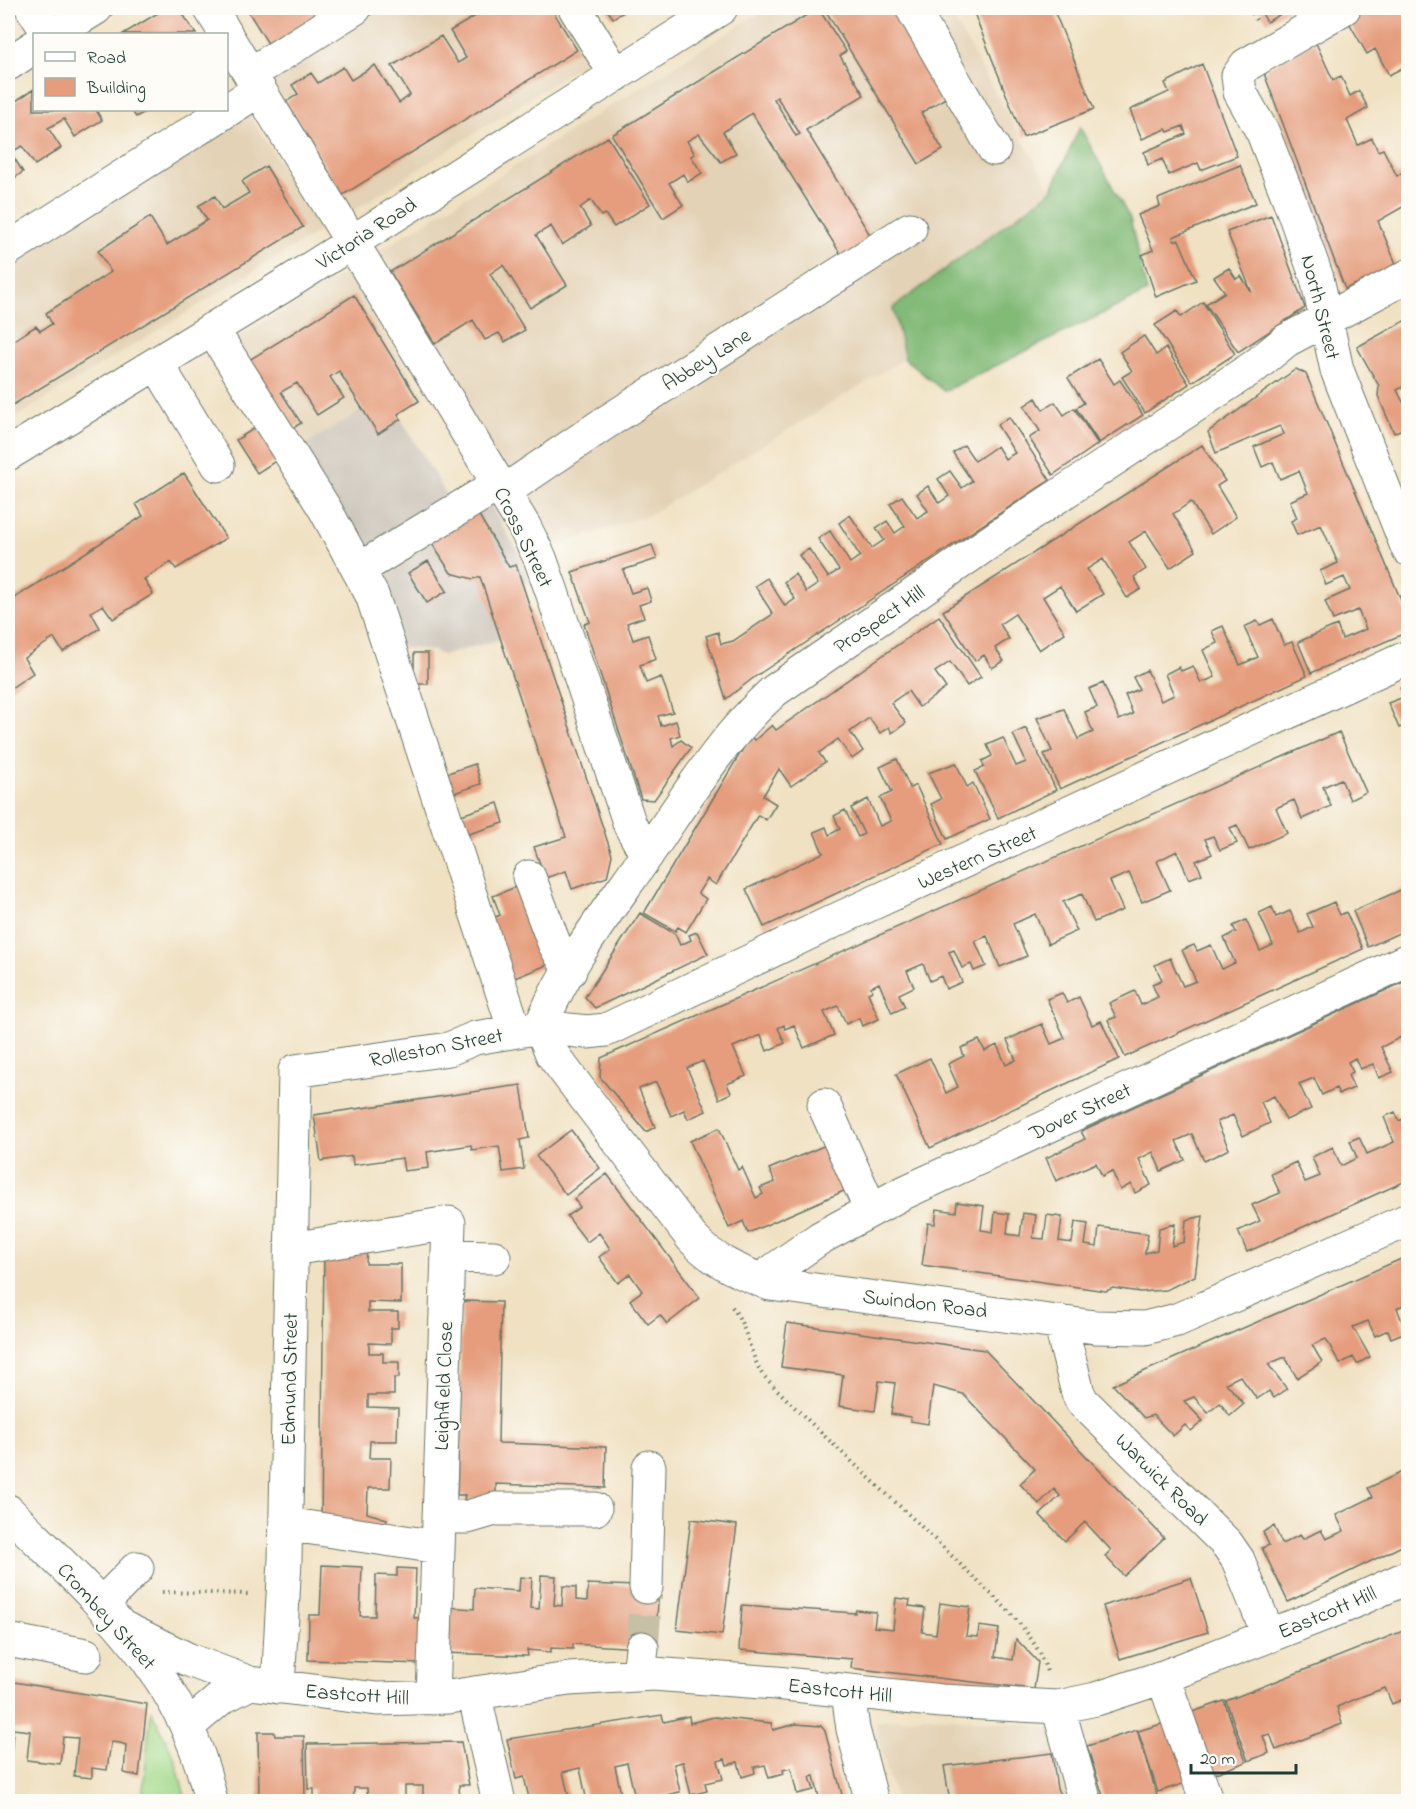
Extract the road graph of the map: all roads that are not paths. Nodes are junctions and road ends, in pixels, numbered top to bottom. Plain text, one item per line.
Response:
1 (32, 8) edge
2 (96, 8) edge
3 (210, 8) edge
4 (355, 8) edge
5 (575, 8) edge
6 (721, 8) edge
7 (912, 8) edge
8 (1344, 8) edge
9 (50, 33) edge
10 (53, 33) edge
11 (225, 33) edge
12 (228, 38) edge
13 (33, 47) edge
14 (8, 64) edge
15 (616, 75) junction
16 (255, 82) junction
17 (228, 100) edge
18 (212, 111) edge
19 (994, 149) dead end
20 (910, 229) dead end
21 (351, 242) junction
22 (8, 249) edge
23 (1408, 276) edge
24 (1327, 320) junction
25 (212, 329) junction
26 (157, 364) junction
27 (8, 454) edge
28 (218, 465) dead end
29 (501, 488) junction
30 (1408, 549) edge
31 (358, 570) junction
32 (1408, 657) edge
33 (646, 855) junction
34 (529, 877) dead end
35 (1408, 960) edge
36 (570, 971) junction
37 (528, 1029) junction
38 (295, 1071) joint
39 (824, 1105) dead end
40 (871, 1210) junction
41 (1408, 1220) edge
42 (292, 1249) junction
43 (448, 1256) junction
44 (494, 1257) dead end
45 (760, 1280) junction
46 (1060, 1322) junction
47 (649, 1467) dead end
48 (595, 1509) dead end
49 (8, 1511) edge
50 (286, 1524) junction
51 (438, 1532) junction
52 (137, 1568) dead end
53 (1408, 1577) edge
54 (646, 1587) tunnel mouth
55 (102, 1604) junction
56 (124, 1628) junction
57 (1269, 1636) junction
58 (8, 1640) edge
59 (86, 1654) dead end
60 (1163, 1677) junction
61 (264, 1685) junction
62 (474, 1693) junction
63 (848, 1693) junction
64 (433, 1698) junction
65 (1058, 1707) junction
66 (188, 1726) junction
67 (211, 1802) edge
68 (499, 1802) edge
69 (873, 1802) edge
70 (1085, 1802) edge
71 (1207, 1802) edge

1 - 9 street
2 - 10 street
3 - 11 street, Cross Street
4 - 16 street
5 - 15 street
6 - 15 street, Victoria Road
7 - 19 street
8 - 24 street, North Street
12 - 16 street, Cross Street
13 - 14 street
15 - 21 street, Victoria Road
16 - 17 street
16 - 21 street, Cross Street
18 - 22 street
20 - 29 street, Abbey Lane
21 - 25 street, Victoria Road
21 - 29 street, Cross Street
23 - 24 street, Prospect Hill
24 - 30 street, North Street
24 - 33 street, Prospect Hill
25 - 26 street, Victoria Road
25 - 31 street, Swindon Road
26 - 27 street, Victoria Road
26 - 28 street
29 - 31 street, Abbey Lane
29 - 33 street, Cross Street
31 - 37 street, Swindon Road
32 - 37 street, Western Street
33 - 36 street, Prospect Hill
34 - 36 street
35 - 40 street, Dover Street
36 - 37 street, Prospect Hill
37 - 38 street, Rolleston Street
37 - 45 street, Swindon Road
38 - 42 street, Edmund Street
39 - 40 street
40 - 45 street, Dover Street
41 - 46 street, Swindon Road
42 - 43 street, Leighfield Close
42 - 50 street, Edmund Street
43 - 44 street
43 - 51 street, Leighfield Close
45 - 46 street, Swindon Road
46 - 57 street, Warwick Road
47 - 54 street
48 - 51 street
49 - 55 street, Crombey Street
50 - 51 street
50 - 61 street, Edmund Street
51 - 64 street, Leighfield Close
52 - 55 street
53 - 57 street, Eastcott Hill
55 - 56 street, Crombey Street
56 - 61 street, Eastcott Hill
56 - 66 street, Crombey Street
57 - 60 street, Eastcott Hill
58 - 59 street
60 - 65 street, Eastcott Hill
60 - 71 street
61 - 64 street, Eastcott Hill
61 - 66 street
62 - 63 street, Eastcott Hill
62 - 64 street, Eastcott Hill
62 - 68 street
63 - 65 street, Eastcott Hill
63 - 69 street
65 - 70 street
66 - 67 street, Crombey Street

